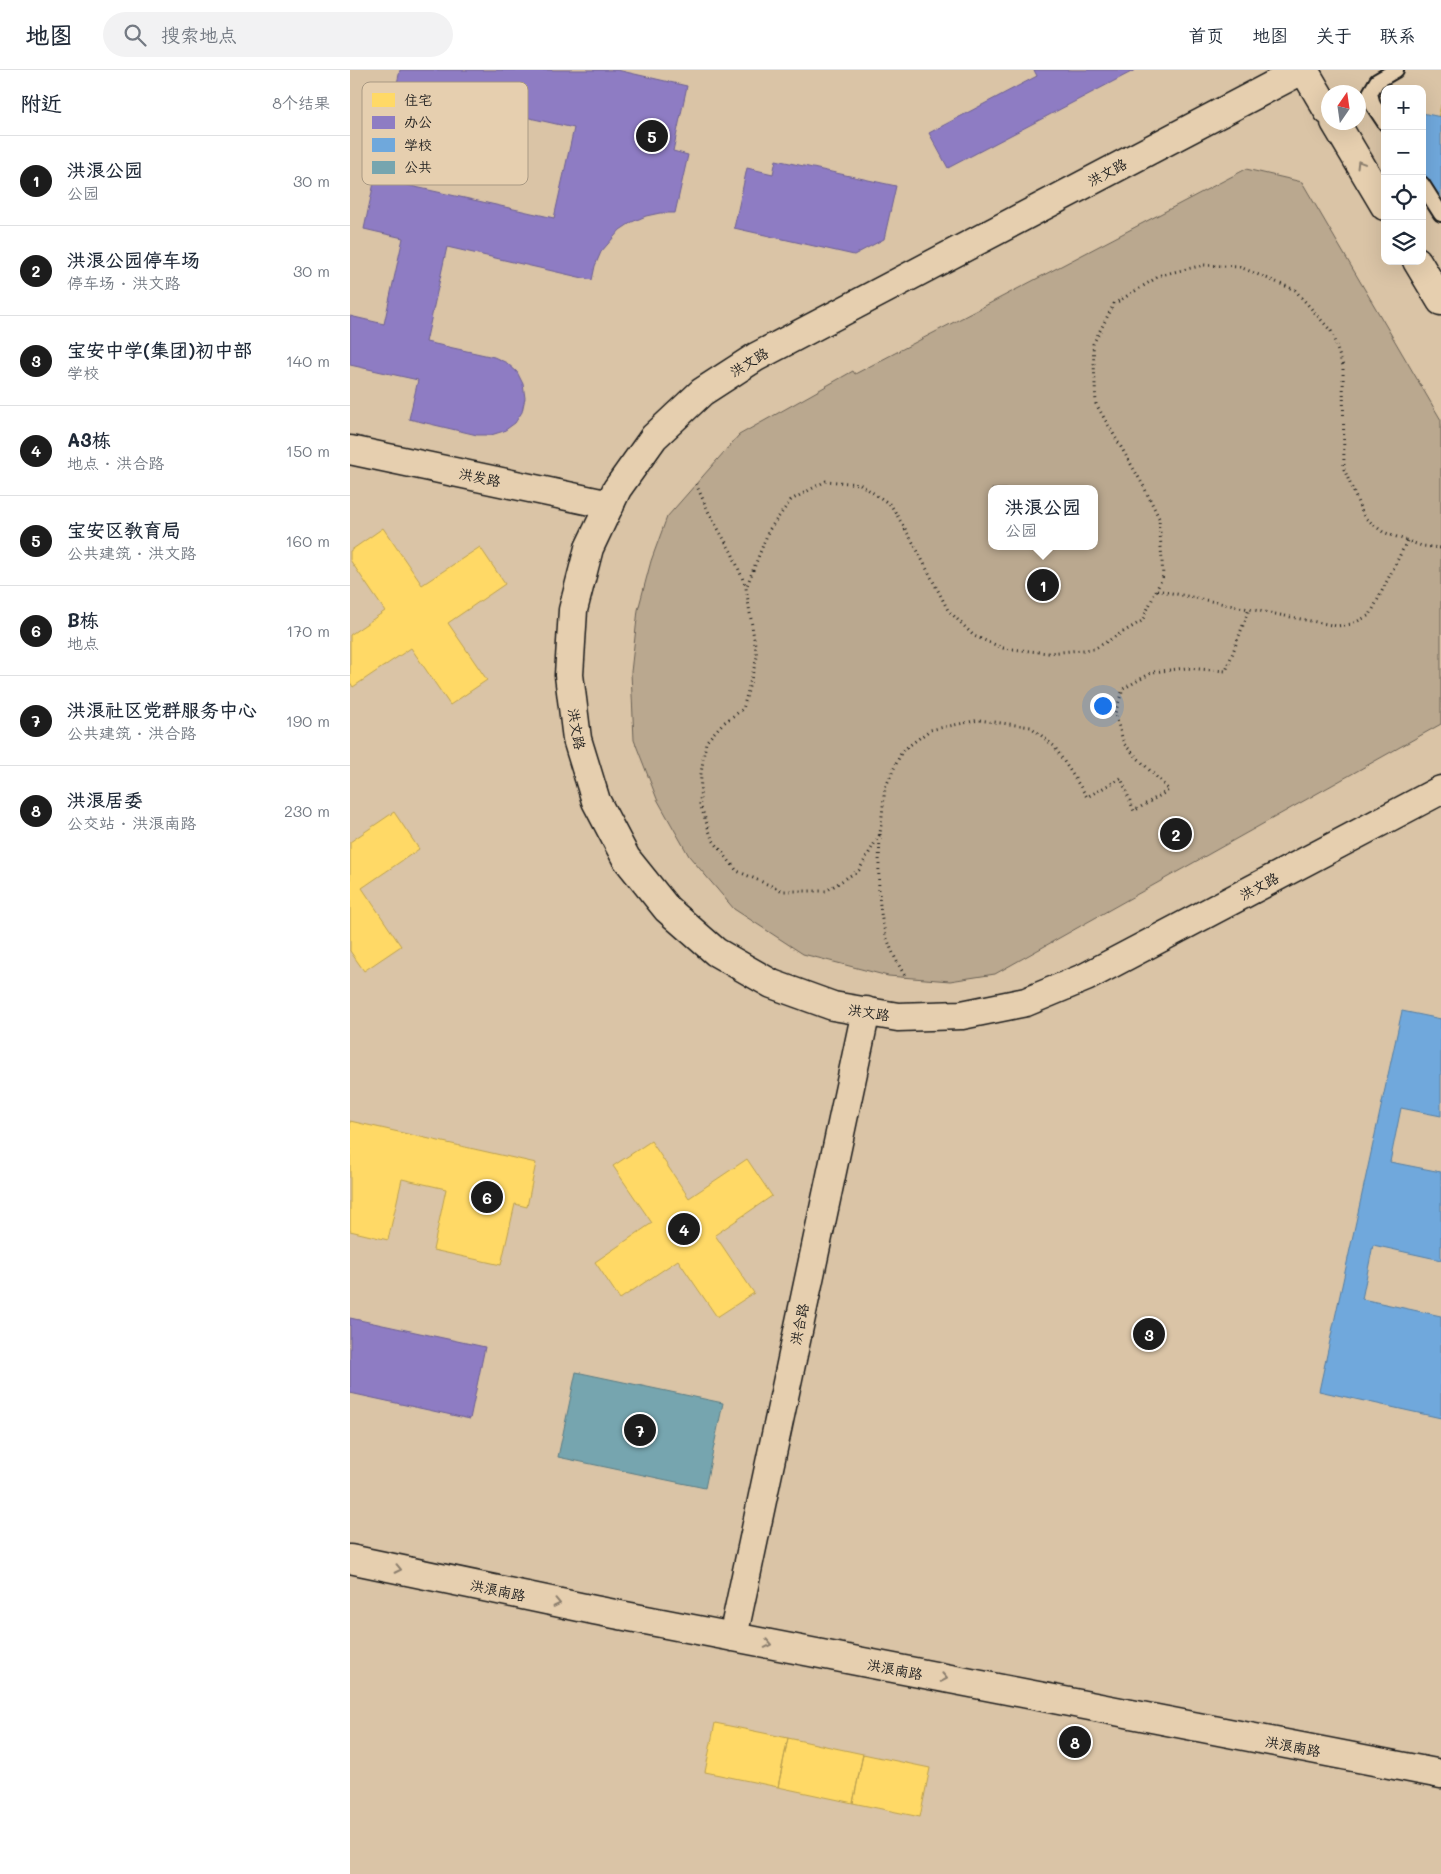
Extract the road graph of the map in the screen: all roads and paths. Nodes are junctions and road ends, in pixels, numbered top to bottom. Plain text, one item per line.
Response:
1 (1303, 70) edge
2 (1396, 70) edge
3 (1321, 100) edge
4 (1381, 117) edge
5 (1340, 130) edge
6 (1426, 190) edge
7 (1381, 199) edge
8 (1441, 214) edge
9 (1419, 265) edge
10 (1441, 301) edge
11 (350, 450) edge
12 (696, 484) dead end
13 (610, 505) junction
14 (1407, 541) junction
15 (1441, 548) edge
16 (746, 588) junction
17 (1156, 590) junction
18 (1249, 609) junction
19 (1441, 790) edge
20 (880, 834) junction
21 (906, 978) dead end
22 (866, 1011) junction
23 (350, 1559) edge
24 (733, 1638) junction
25 (1441, 1774) edge

1 - 3 street
1 - 13 street, 洪文路
2 - 4 lane
7 -> 5 street
6 - 8 lane
9 - 10 street
11 - 13 street, 洪发路
12 - 16 path
13 - 22 street, 洪文路
14 - 15 path
14 - 17 path
14 - 18 path
16 - 17 path
16 - 20 path
17 - 18 path
18 - 20 path
19 - 22 street, 洪文路
20 - 21 path
22 - 24 street, 洪合路
23 -> 24 street, 洪浪南路
24 -> 25 street, 洪浪南路

